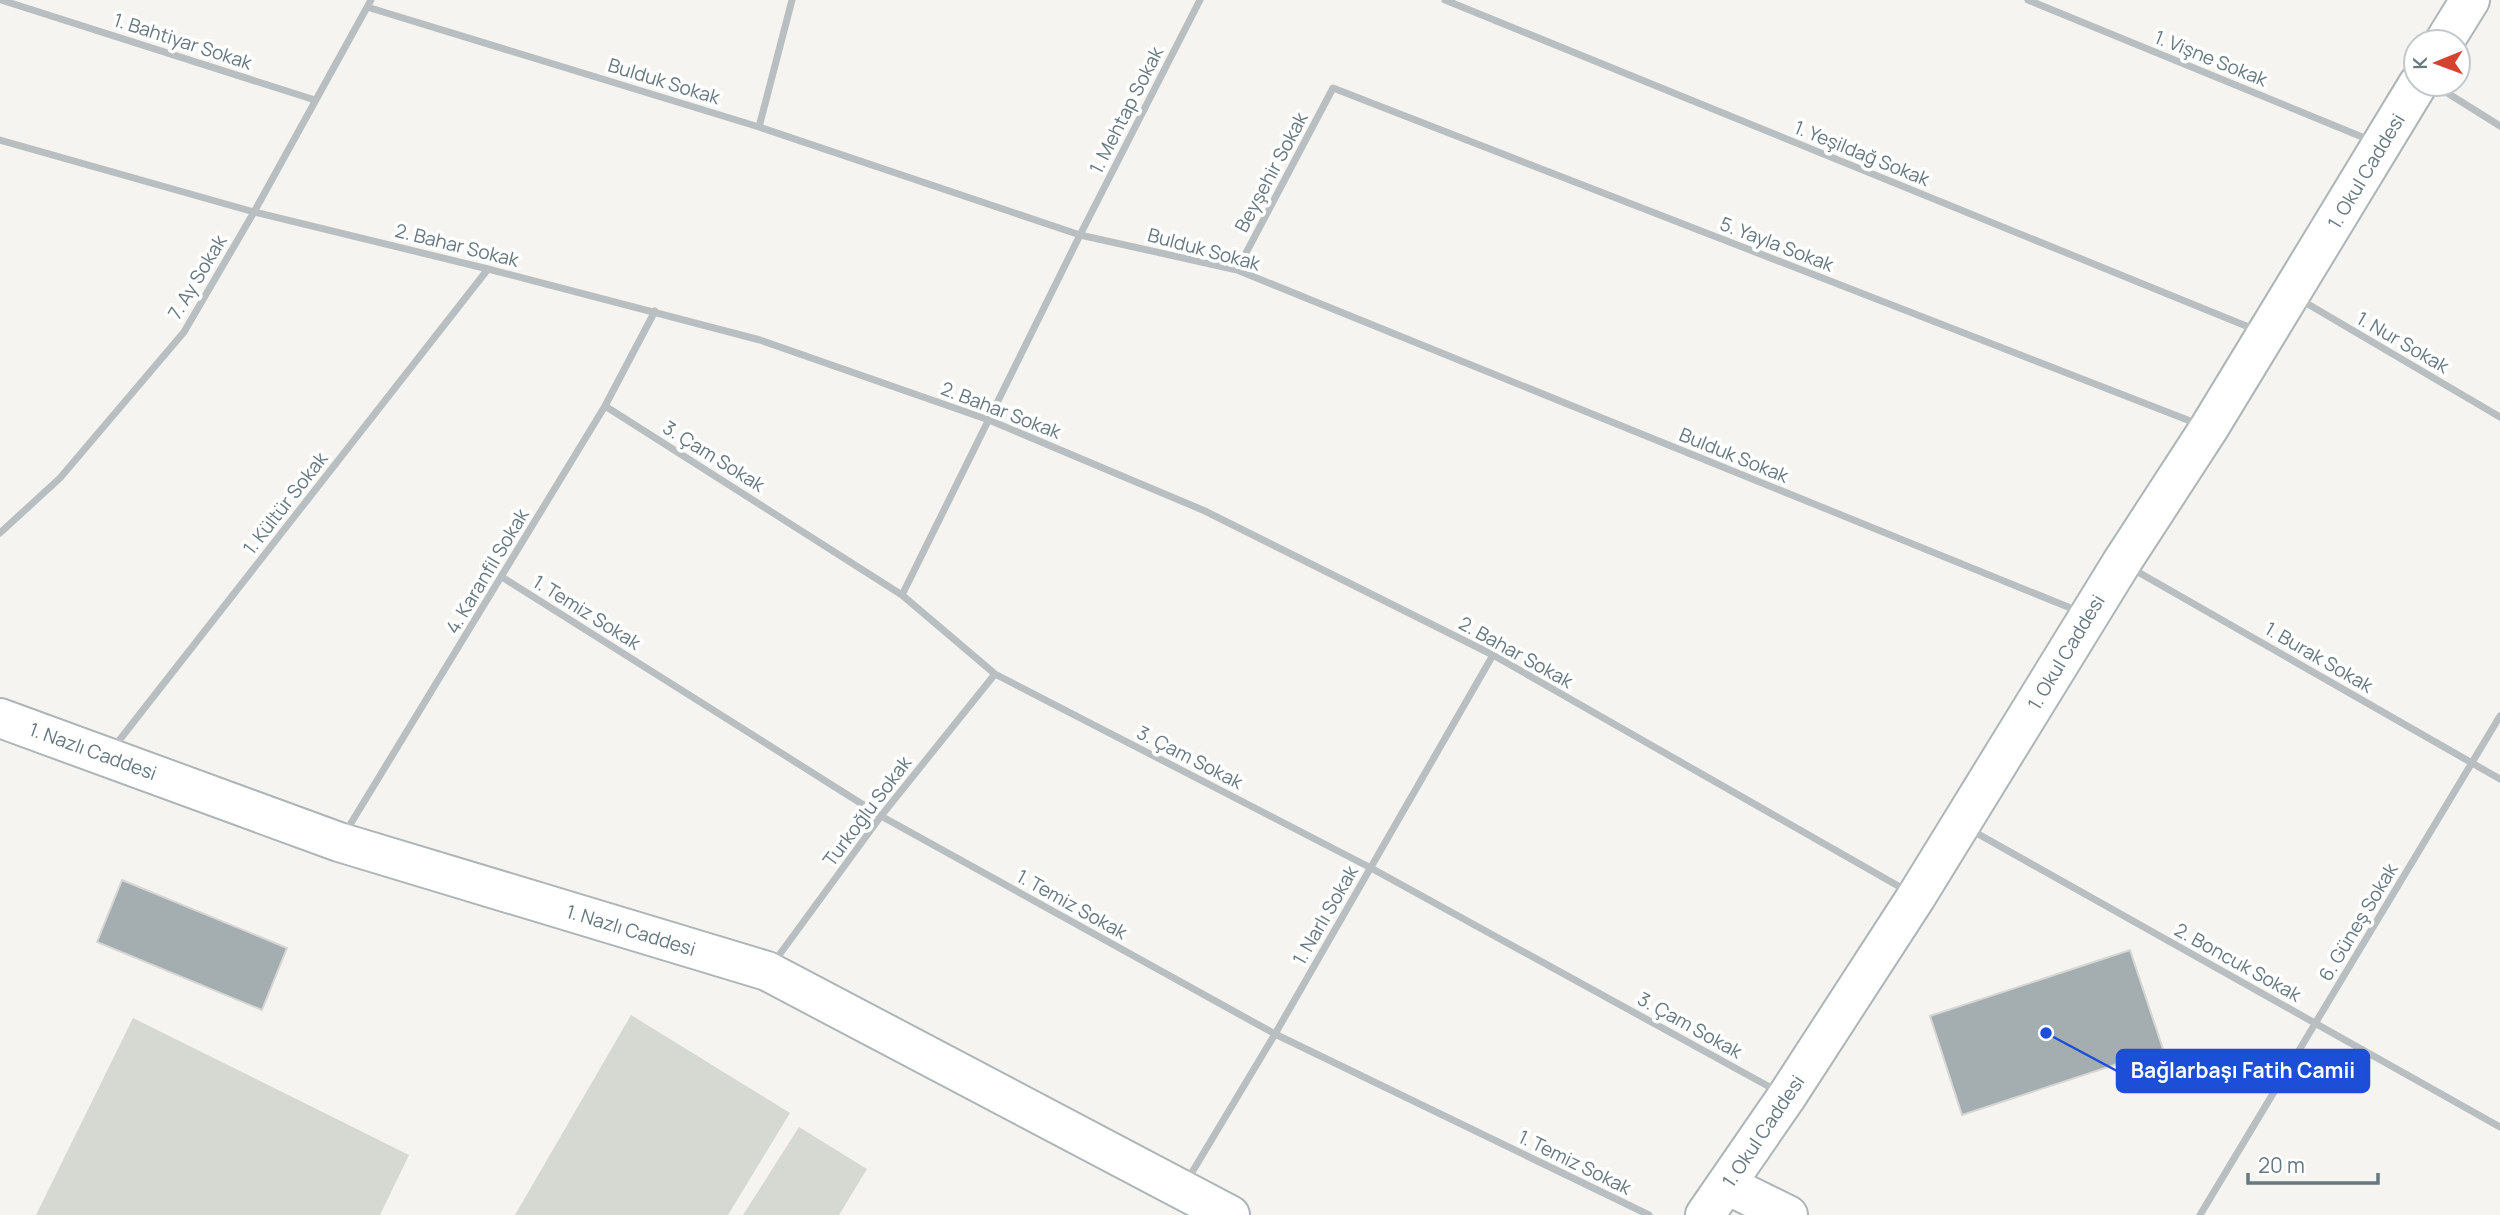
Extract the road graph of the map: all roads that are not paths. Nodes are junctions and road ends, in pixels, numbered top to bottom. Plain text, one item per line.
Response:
1 (1, 0) edge
2 (792, 0) edge
3 (1200, 0) edge
4 (1445, 0) edge
5 (2028, 0) edge
6 (2470, 0) edge
7 (369, 3) edge
8 (2453, 28) edge
9 (1333, 89) joint
10 (2410, 98) edge
11 (2455, 98) edge
12 (316, 100) junction
13 (2500, 126) edge
14 (760, 127) junction
15 (0, 140) edge
16 (2382, 145) junction
17 (254, 212) junction
18 (1080, 235) junction
19 (488, 269) junction
20 (1237, 270) junction
21 (2291, 294) junction
22 (655, 311) junction
23 (2266, 335) junction
24 (605, 406) junction
25 (2500, 417) edge
26 (989, 420) junction
27 (2209, 428) junction
28 (0, 533) edge
29 (2122, 562) junction
30 (502, 577) junction
31 (902, 595) junction
32 (2088, 616) junction
33 (1493, 655) junction
34 (995, 674) junction
35 (2500, 716) edge
36 (0, 718) edge
37 (107, 756) junction
38 (2473, 763) junction
39 (2500, 779) edge
40 (881, 816) junction
41 (1961, 825) junction
42 (339, 842) junction
43 (1371, 868) junction
44 (1916, 897) junction
45 (767, 971) junction
46 (2315, 1023) junction
47 (1275, 1034) junction
48 (1787, 1096) junction
49 (2500, 1127) edge
50 (1182, 1188) junction
51 (1716, 1200) edge
52 (1230, 1215) edge
53 (1649, 1215) edge
54 (1788, 1215) edge
55 (2200, 1215) edge

1 - 12 street, 1. Bahtiyar Sokak
2 - 14 street
3 - 18 street, 1. Mehtap Sokak
4 - 23 street, 1. Yeşildağ Sokak
5 - 16 street, 1. Vişne Sokak
6 - 8 street
7 - 12 street, 7. Ay Sokak
7 - 14 street, Bulduk Sokak
9 - 20 street, Beyşehir Sokak
9 - 27 street, 5. Yayla Sokak
10 - 16 street, 1. Okul Caddesi
11 - 13 street
12 - 17 street, 7. Ay Sokak
14 - 18 street, Bulduk Sokak
15 - 17 street, 2. Bahar Sokak
16 - 21 street, 1. Okul Caddesi
17 - 19 street, 2. Bahar Sokak
17 - 28 street, 7. Ay Sokak
18 - 20 street, Bulduk Sokak
18 - 26 street, 1. Mehtap Sokak
19 - 22 street, 2. Bahar Sokak
19 - 37 street, 1. Kültür Sokak
20 - 32 street, Bulduk Sokak
21 - 23 street, 1. Okul Caddesi
21 - 25 street, 1. Nur Sokak
22 - 24 street, 4. Karanfil Sokak
22 - 26 street, 2. Bahar Sokak
23 - 27 street, 1. Okul Caddesi
24 - 30 street, 4. Karanfil Sokak
24 - 31 street, 3. Çam Sokak
26 - 31 street, 1. Mehtap Sokak
26 - 33 street, 2. Bahar Sokak
27 - 29 street, 1. Okul Caddesi
29 - 32 street, 1. Okul Caddesi
29 - 38 street, 1. Burak Sokak
30 - 40 street, 1. Temiz Sokak
30 - 42 street, 4. Karanfil Sokak
31 - 34 street, 3. Çam Sokak
32 - 41 street, 1. Okul Caddesi
33 - 43 street, 1. Narlı Sokak
33 - 44 street, 2. Bahar Sokak
34 - 40 street, Turkoğlu Sokak
34 - 43 street, 3. Çam Sokak
35 - 38 street, 6. Güneş Sokak
36 - 37 street, 1. Nazlı Caddesi
37 - 42 street, 1. Nazlı Caddesi
38 - 39 street, 1. Burak Sokak
38 - 46 street, 6. Güneş Sokak
40 - 45 street, Turkoğlu Sokak
40 - 47 street, 1. Temiz Sokak
41 - 44 street, 1. Okul Caddesi
41 - 46 street, 2. Boncuk Sokak
42 - 45 street, 1. Nazlı Caddesi
43 - 47 street, 1. Narlı Sokak
43 - 48 street, 3. Çam Sokak
44 - 48 street, 1. Okul Caddesi
45 - 50 street, 1. Nazlı Caddesi
46 - 49 street, 2. Boncuk Sokak
46 - 55 street, 6. Güneş Sokak
47 - 50 street, 1. Narlı Sokak
47 - 53 street, 1. Temiz Sokak
48 - 51 street, 1. Okul Caddesi
50 - 52 street, 1. Nazlı Caddesi
51 - 54 street

